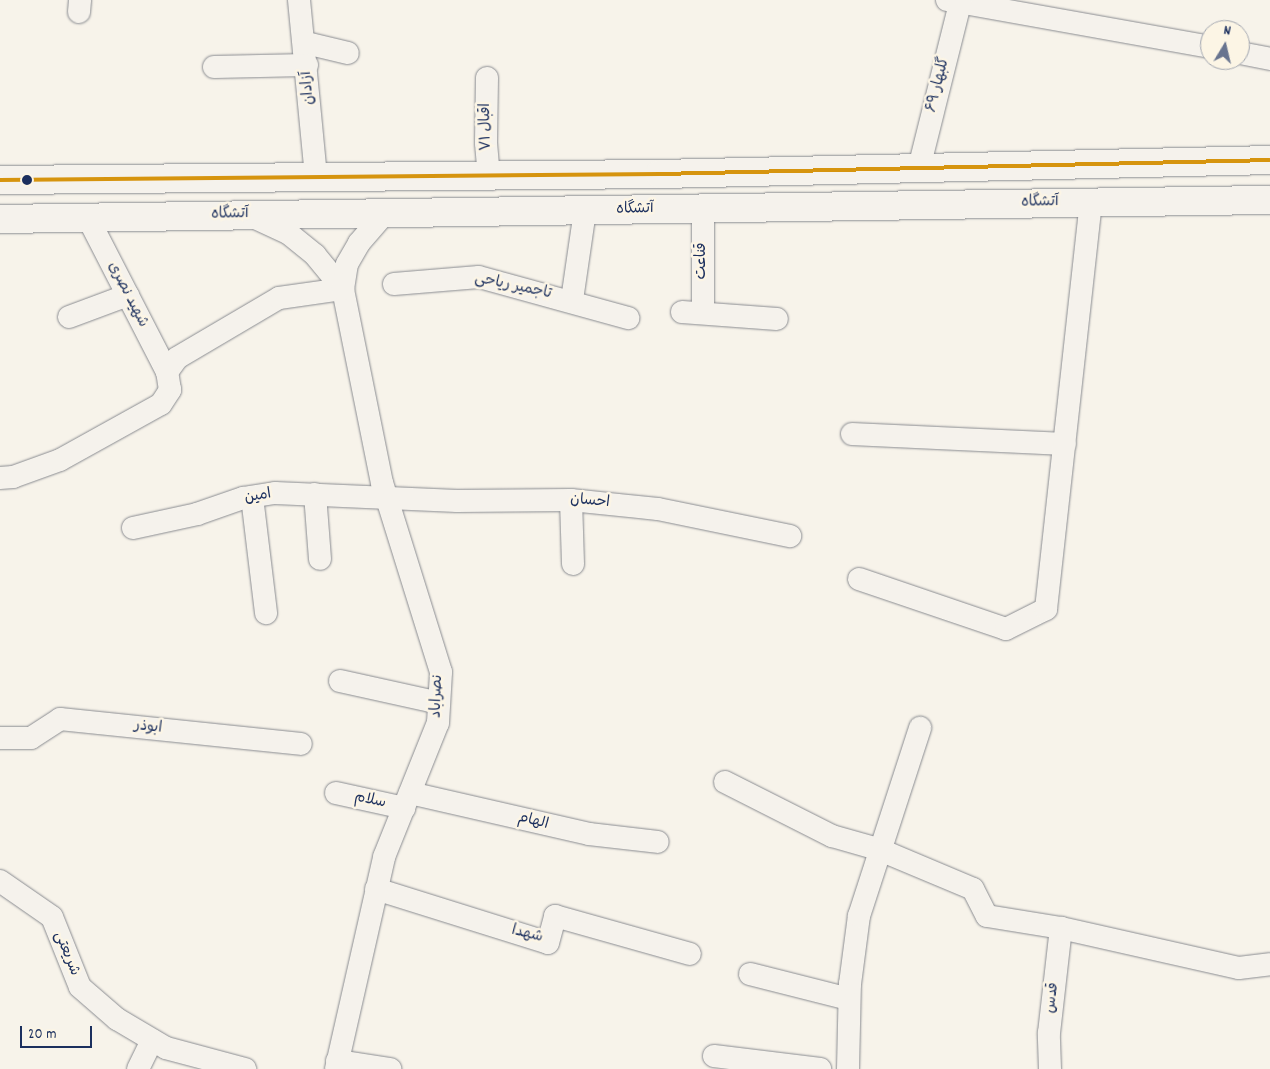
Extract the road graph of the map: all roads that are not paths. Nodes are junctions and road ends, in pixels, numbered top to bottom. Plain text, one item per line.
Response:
1 (299, 0) edge
2 (954, 1) edge
3 (306, 43) junction
4 (1200, 45) edge
5 (348, 53) dead end
6 (1250, 55) edge
7 (1270, 59) edge
8 (308, 65) junction
9 (214, 66) dead end
10 (487, 78) dead end
11 (1270, 160) edge
12 (1045, 165) junction
13 (919, 168) junction
14 (489, 175) junction
15 (316, 177) junction
16 (0, 180) edge
17 (1270, 200) edge
18 (1091, 202) junction
19 (1046, 203) junction
20 (703, 208) junction
21 (586, 210) junction
22 (386, 213) junction
23 (249, 215) junction
24 (88, 218) junction
25 (0, 219) edge
26 (394, 284) dead end
27 (343, 289) junction
28 (128, 295) junction
29 (572, 300) junction
30 (69, 317) dead end
31 (628, 318) dead end
32 (777, 320) dead end
33 (167, 372) junction
34 (852, 434) dead end
35 (1065, 444) junction
36 (0, 478) edge
37 (316, 494) junction
38 (252, 497) junction
39 (387, 497) junction
40 (571, 500) junction
41 (133, 528) dead end
42 (790, 536) dead end
43 (320, 559) dead end
44 (572, 564) dead end
45 (858, 578) dead end
46 (266, 613) dead end
47 (340, 681) dead end
48 (439, 703) junction
49 (920, 728) dead end
50 (0, 738) edge
51 (301, 744) dead end
52 (725, 782) dead end
53 (336, 793) dead end
54 (407, 800) junction
55 (658, 842) dead end
56 (878, 849) junction
57 (0, 881) edge
58 (376, 889) junction
59 (1061, 928) junction
60 (690, 954) dead end
61 (1270, 964) edge
62 (750, 974) dead end
63 (849, 999) junction
64 (152, 1040) junction
65 (714, 1056) dead end
66 (337, 1065) edge
67 (138, 1069) edge
68 (245, 1069) edge
69 (390, 1069) edge
70 (820, 1069) edge
71 (848, 1069) edge
72 (1050, 1069) edge

1 - 3 street, آزادان
2 - 4 street
2 - 13 street, ۶۹ گلبهار
3 - 5 street
3 - 8 street, آزادان
6 - 7 street
8 - 9 street
8 - 15 street, آزادان
10 - 14 street, ۷۱ اقبال
11 - 12 main road
12 - 13 main road
12 - 19 main road
13 - 14 main road
14 - 15 main road
15 - 16 main road
17 - 18 main road, آتشگاه
18 - 19 main road, آتشگاه
18 - 35 street
19 - 20 main road, آتشگاه
20 - 21 main road, آتشگاه
20 - 32 street, قناعت
21 - 22 main road, آتشگاه
21 - 29 street, تاجمیر ریاحی
22 - 23 main road, آتشگاه
22 - 27 street
23 - 24 main road, آتشگاه
23 - 27 street
24 - 25 main road, آتشگاه
24 - 28 street, شهید نصری
26 - 29 street, تاجمیر ریاحی
27 - 33 street
27 - 39 street, نصراباد
28 - 30 street
28 - 33 street, شهید نصری
29 - 31 street, تاجمیر ریاحی
33 - 36 street
34 - 35 street
35 - 45 street
37 - 38 street, امین
37 - 39 street, امین
37 - 43 street
38 - 41 street, امین
38 - 46 street
39 - 40 street, احسان
39 - 48 street, نصراباد
40 - 42 street, احسان
40 - 44 street
47 - 48 street
48 - 54 street, نصراباد
49 - 56 street
50 - 51 street, ابوذر
52 - 56 street
53 - 54 street, سلام
54 - 55 street, الهام
54 - 58 street, نصراباد
56 - 59 street
56 - 63 street
57 - 64 street, شریعتی
58 - 60 street, شهدا
58 - 66 street, نصراباد
59 - 61 street
59 - 72 street, قدس
62 - 63 street
63 - 71 street
64 - 67 street
64 - 68 street, شریعتی
65 - 70 street
66 - 69 street

